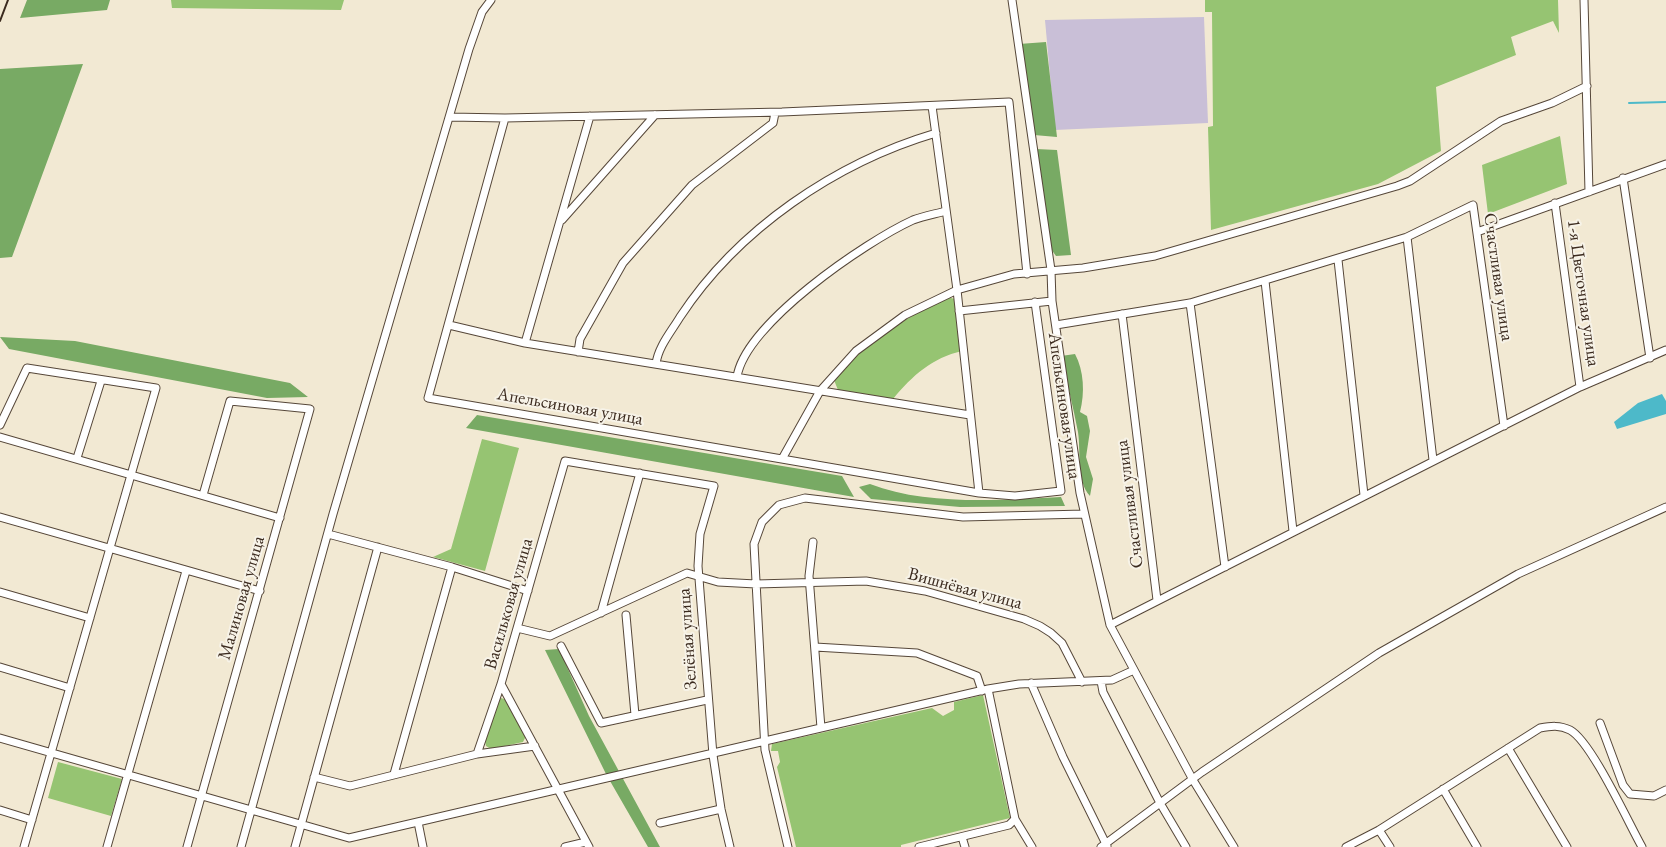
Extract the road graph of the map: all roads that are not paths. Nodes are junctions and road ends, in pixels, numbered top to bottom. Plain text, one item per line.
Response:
1 (491, 0) edge
2 (1012, 0) edge
3 (1584, 0) edge
4 (1587, 86) junction
5 (932, 106) junction
6 (775, 112) junction
7 (654, 115) junction
8 (590, 116) junction
9 (450, 117) junction
10 (505, 118) junction
11 (936, 133) junction
12 (1666, 164) edge
13 (1623, 178) junction
14 (1588, 192) junction
15 (1555, 203) junction
16 (946, 212) junction
17 (561, 221) junction
18 (1477, 232) junction
19 (1407, 237) junction
20 (1338, 260) junction
21 (1051, 270) junction
22 (1027, 274) junction
23 (1265, 281) junction
24 (956, 290) junction
25 (1052, 301) junction
26 (1035, 302) junction
27 (1190, 304) junction
28 (959, 311) junction
29 (1122, 314) junction
30 (1056, 324) junction
31 (449, 325) junction
32 (525, 343) junction
33 (1666, 350) edge
34 (578, 352) junction
35 (1650, 358) junction
36 (656, 364) junction
37 (737, 377) junction
38 (101, 381) junction
39 (1580, 387) junction
40 (820, 391) junction
41 (970, 415) junction
42 (0, 425) edge
43 (1504, 426) junction
44 (0, 437) edge
45 (77, 458) junction
46 (782, 459) junction
47 (1433, 460) junction
48 (640, 474) junction
49 (131, 475) junction
50 (979, 493) junction
51 (203, 495) junction
52 (1364, 496) junction
53 (1666, 507) edge
54 (1084, 514) junction
55 (0, 517) edge
56 (280, 518) junction
57 (1293, 531) junction
58 (328, 534) junction
59 (813, 542) dead end
60 (378, 547) junction
61 (111, 550) junction
62 (452, 566) junction
63 (1225, 567) junction
64 (186, 570) junction
65 (699, 575) junction
66 (810, 583) junction
67 (756, 584) junction
68 (260, 591) junction
69 (528, 591) junction
70 (0, 592) edge
71 (1157, 600) junction
72 (601, 613) junction
73 (626, 615) dead end
74 (90, 618) junction
75 (1110, 625) junction
76 (517, 628) junction
77 (561, 646) dead end
78 (816, 647) junction
79 (0, 668) edge
80 (1134, 670) junction
81 (1102, 681) junction
82 (1082, 682) junction
83 (1031, 683) junction
84 (502, 684) junction
85 (70, 688) junction
86 (985, 690) junction
87 (707, 700) junction
88 (635, 715) junction
89 (1600, 723) dead end
90 (821, 728) junction
91 (0, 738) edge
92 (765, 741) junction
93 (535, 746) junction
94 (1508, 748) junction
95 (52, 751) junction
96 (478, 754) junction
97 (713, 755) junction
98 (127, 773) junction
99 (394, 774) junction
100 (314, 777) junction
101 (1193, 780) junction
102 (557, 789) junction
103 (1443, 789) junction
104 (1666, 790) edge
105 (202, 795) junction
106 (1160, 803) junction
107 (721, 808) junction
108 (0, 810) edge
109 (251, 811) junction
110 (1015, 819) junction
111 (32, 820) junction
112 (418, 822) junction
113 (660, 823) dead end
114 (301, 825) junction
115 (1379, 830) junction
116 (962, 837) junction
117 (588, 845) edge
118 (1105, 846) edge
119 (24, 847) edge
120 (107, 847) edge
121 (187, 847) edge
122 (241, 847) edge
123 (295, 847) edge
124 (423, 847) edge
125 (565, 847) edge
126 (730, 847) edge
127 (788, 847) edge
128 (919, 847) edge
129 (965, 847) edge
130 (1032, 847) edge
131 (1186, 847) edge
132 (1234, 847) edge
133 (1346, 847) edge
134 (1390, 847) edge
135 (1477, 847) edge
136 (1567, 847) edge
137 (1642, 847) edge

1 - 9 street
2 - 21 street
3 - 4 street
4 - 14 street
4 - 21 street
5 - 6 street
5 - 11 street
5 - 22 street
6 - 7 street
6 - 34 street
7 - 8 street
7 - 17 street
8 - 10 street
8 - 17 street
9 - 10 street
9 - 58 street
10 - 31 street, Апельсиновая улица
11 - 16 street
11 - 36 street
12 - 13 street
13 - 14 street
13 - 35 street
14 - 15 street
15 - 18 street
15 - 39 street, 1-я Цветочная улица
16 - 24 street
16 - 37 street
17 - 32 street
18 - 19 street, Счастливая улица
18 - 43 street, Счастливая улица
19 - 20 street, Счастливая улица
19 - 47 street
20 - 23 street, Счастливая улица
20 - 52 street
21 - 22 street
21 - 25 street
22 - 24 street
23 - 27 street, Счастливая улица
23 - 57 street
24 - 28 street
24 - 40 street
25 - 26 street
25 - 30 street
26 - 28 street
26 - 50 street, Апельсиновая улица
27 - 29 street, Счастливая улица
27 - 63 street
28 - 41 street
29 - 30 street, Счастливая улица
29 - 71 street, Счастливая улица
30 - 54 street
31 - 32 street
31 - 46 street, Апельсиновая улица
32 - 34 street
33 - 35 street
34 - 36 street
35 - 39 street
36 - 37 street
37 - 40 street
38 - 42 street
38 - 45 street
38 - 49 street
39 - 43 street
40 - 41 street
40 - 46 street
41 - 50 street
43 - 47 street
44 - 45 street
45 - 49 street
46 - 50 street, Апельсиновая улица
47 - 52 street
48 - 65 street
48 - 69 street, Васильковая улица
48 - 72 street
49 - 51 street
49 - 61 street
51 - 56 street
51 - 56 street, Малиновая улица
52 - 57 street
53 - 101 street
54 - 67 street
54 - 75 street
55 - 61 street
56 - 68 street, Малиновая улица
57 - 63 street
58 - 60 street
58 - 109 street
59 - 66 street
60 - 62 street
60 - 100 street
61 - 64 street
61 - 74 street
62 - 69 street
62 - 99 street
63 - 71 street
64 - 68 street
64 - 98 street
65 - 67 street, Вишнёвая улица
65 - 72 street
65 - 87 street, Зелёная улица
66 - 67 street, Вишнёвая улица
66 - 78 street
66 - 82 street, Вишнёвая улица
67 - 92 street
68 - 105 street, Малиновая улица
69 - 76 street, Васильковая улица
70 - 74 street
71 - 75 street
72 - 76 street
73 - 88 street
74 - 85 street
75 - 80 street
76 - 84 street, Васильковая улица
77 - 88 street, Зелёная улица
78 - 86 street
78 - 90 street
79 - 85 street
80 - 81 street
80 - 101 street
81 - 82 street
81 - 106 street
82 - 83 street
83 - 86 street
83 - 118 street
84 - 93 street
84 - 96 street, Васильковая улица
85 - 95 street
86 - 90 street
86 - 110 street
87 - 88 street, Зелёная улица
87 - 97 street, Зелёная улица
89 - 104 street
90 - 92 street
91 - 95 street
92 - 97 street
92 - 127 street
93 - 96 street
93 - 102 street
94 - 103 street
94 - 136 street
94 - 137 street
95 - 98 street
95 - 111 street
96 - 99 street
97 - 102 street
97 - 107 street, Зелёная улица
98 - 105 street
98 - 120 street
99 - 100 street
100 - 114 street
101 - 106 street
101 - 132 street
102 - 112 street
102 - 117 street
103 - 115 street
103 - 135 street
105 - 109 street
105 - 121 street, Малиновая улица
106 - 118 street
106 - 131 street
107 - 113 street
107 - 126 street, Зелёная улица
108 - 111 street
109 - 114 street
109 - 122 street
110 - 116 street
110 - 130 street
111 - 119 street
112 - 114 street
112 - 124 street
114 - 123 street
115 - 133 street
115 - 134 street
116 - 128 street
116 - 129 street
117 - 125 street

